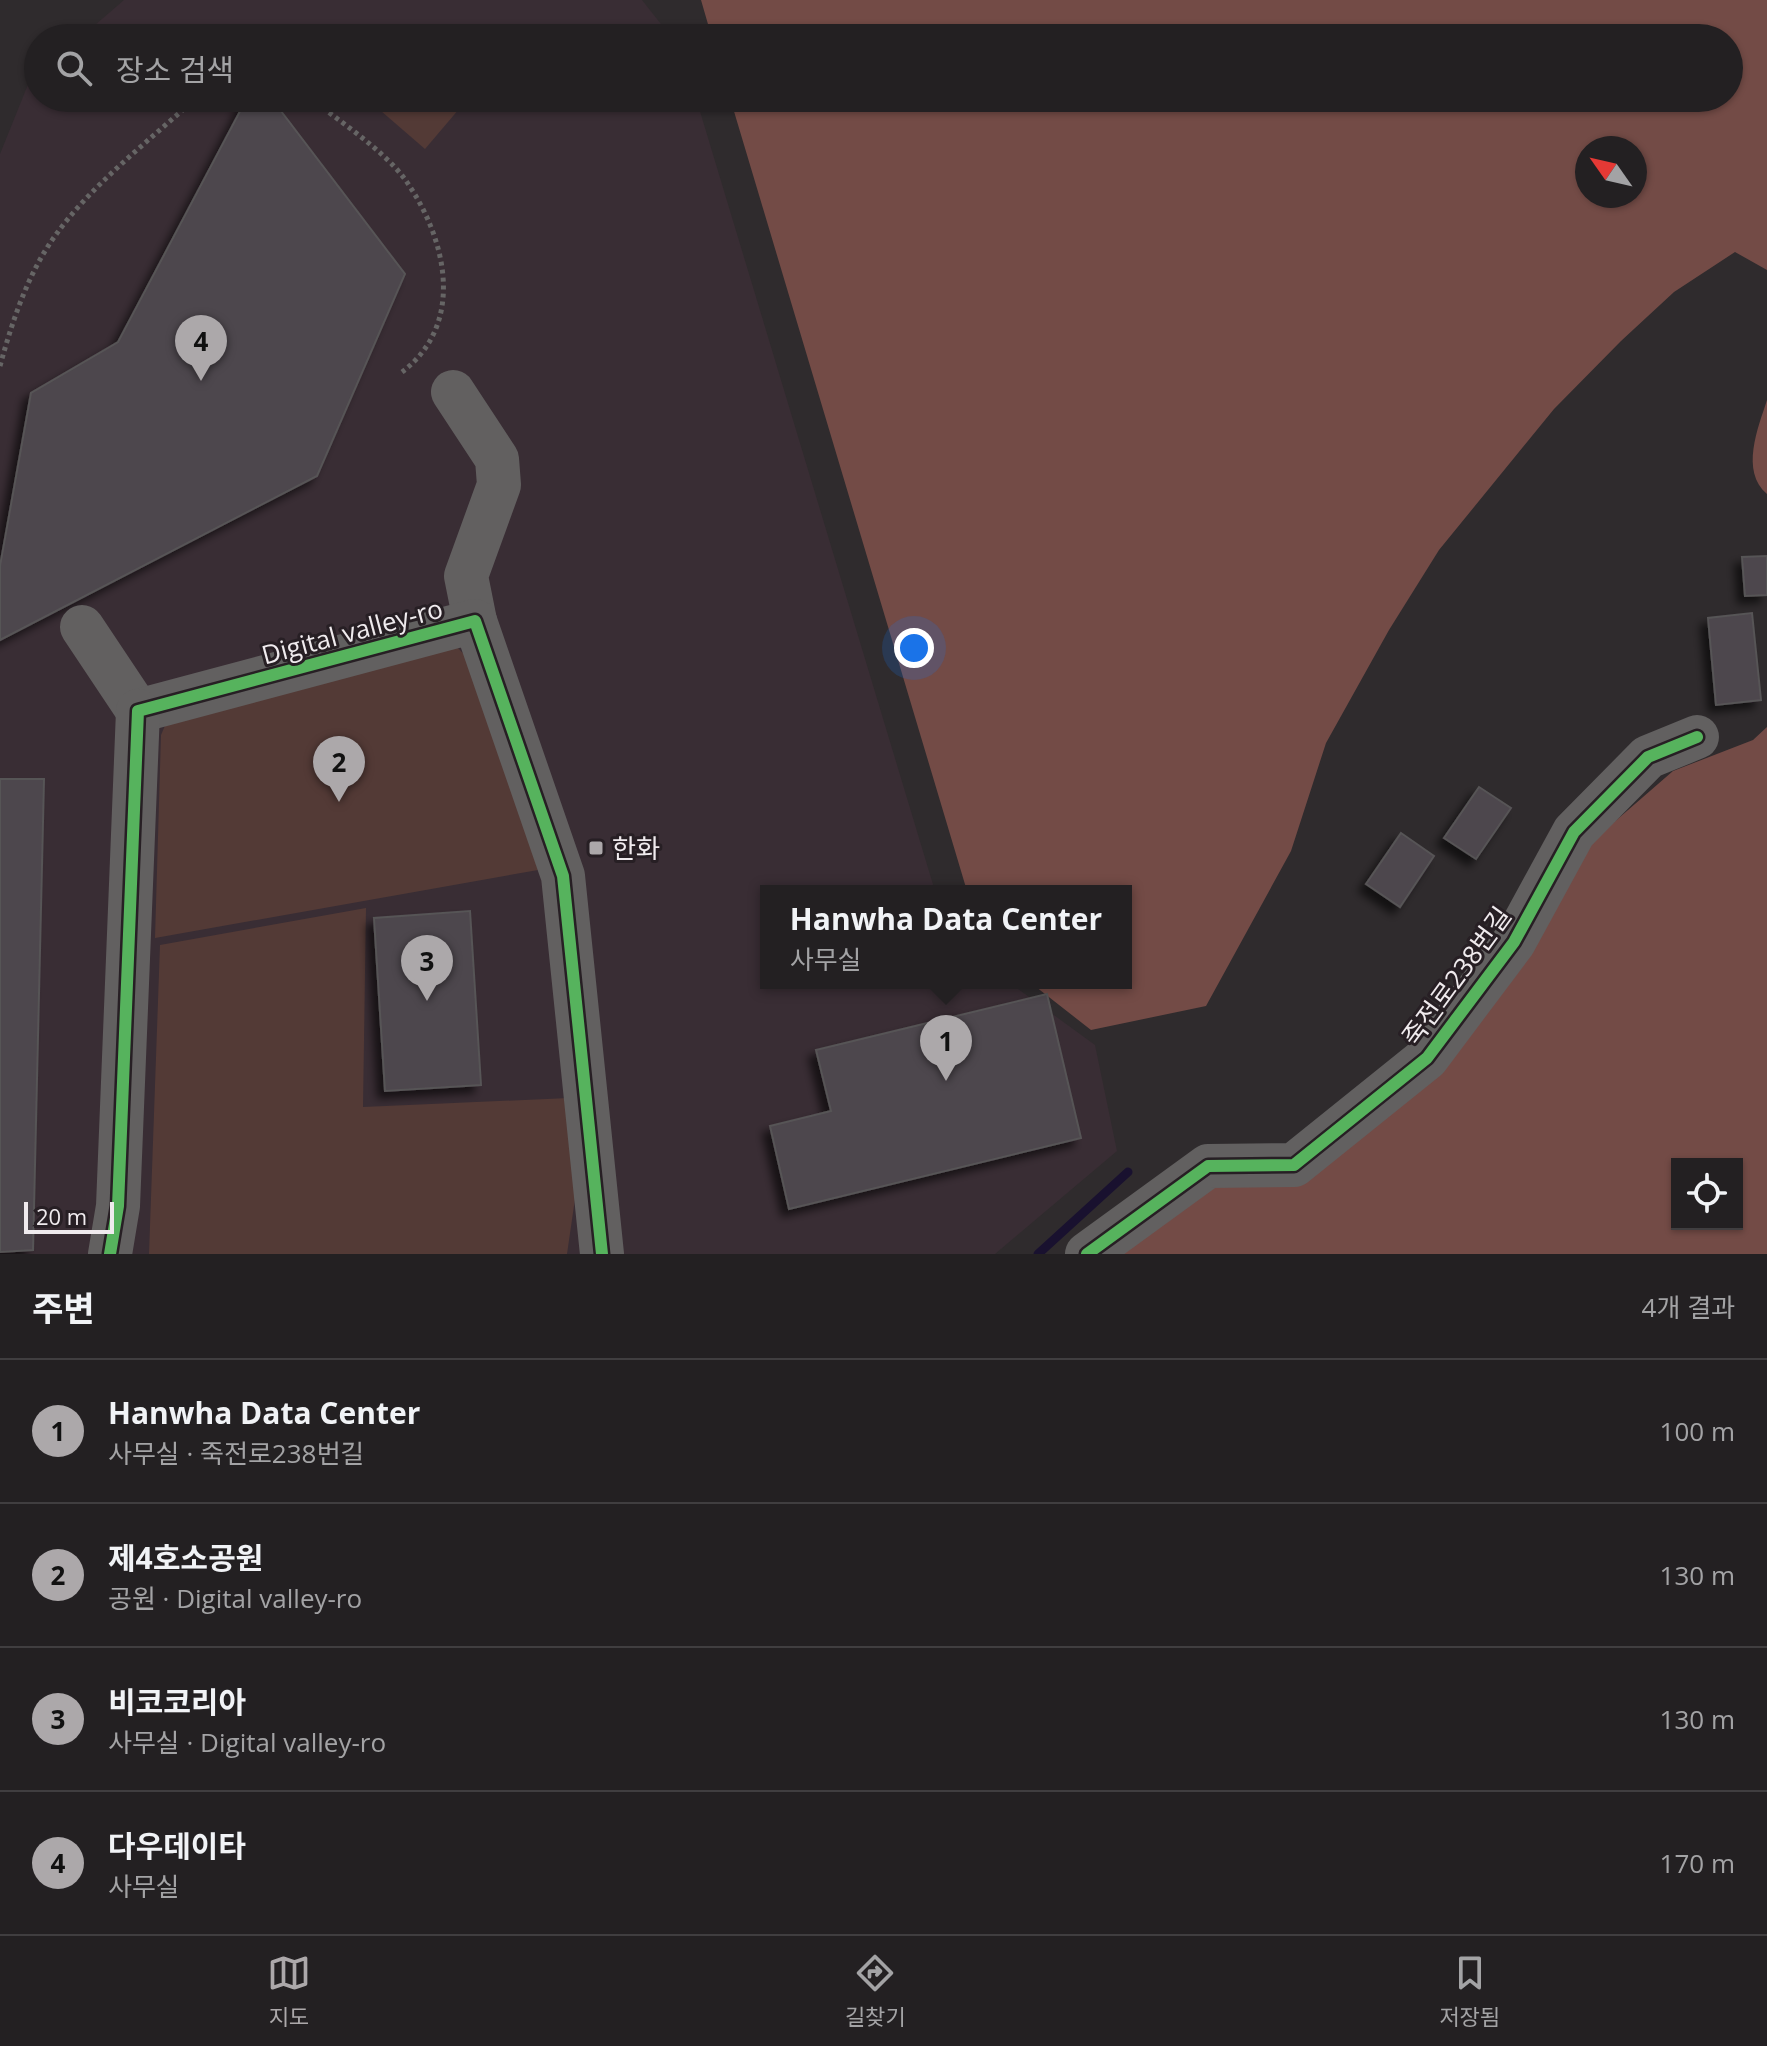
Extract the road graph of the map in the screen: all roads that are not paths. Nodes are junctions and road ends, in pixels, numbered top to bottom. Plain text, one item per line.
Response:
1 (453, 392) dead end
2 (475, 621) junction
3 (82, 627) dead end
4 (138, 711) junction
5 (1697, 737) dead end
6 (110, 1254) edge
7 (602, 1254) edge
8 (1087, 1254) edge

1 - 2 street
2 - 4 street, Digital valley-ro
2 - 7 street, Digital valley-ro
3 - 4 street
4 - 6 street
5 - 8 street, 죽전로238번길

